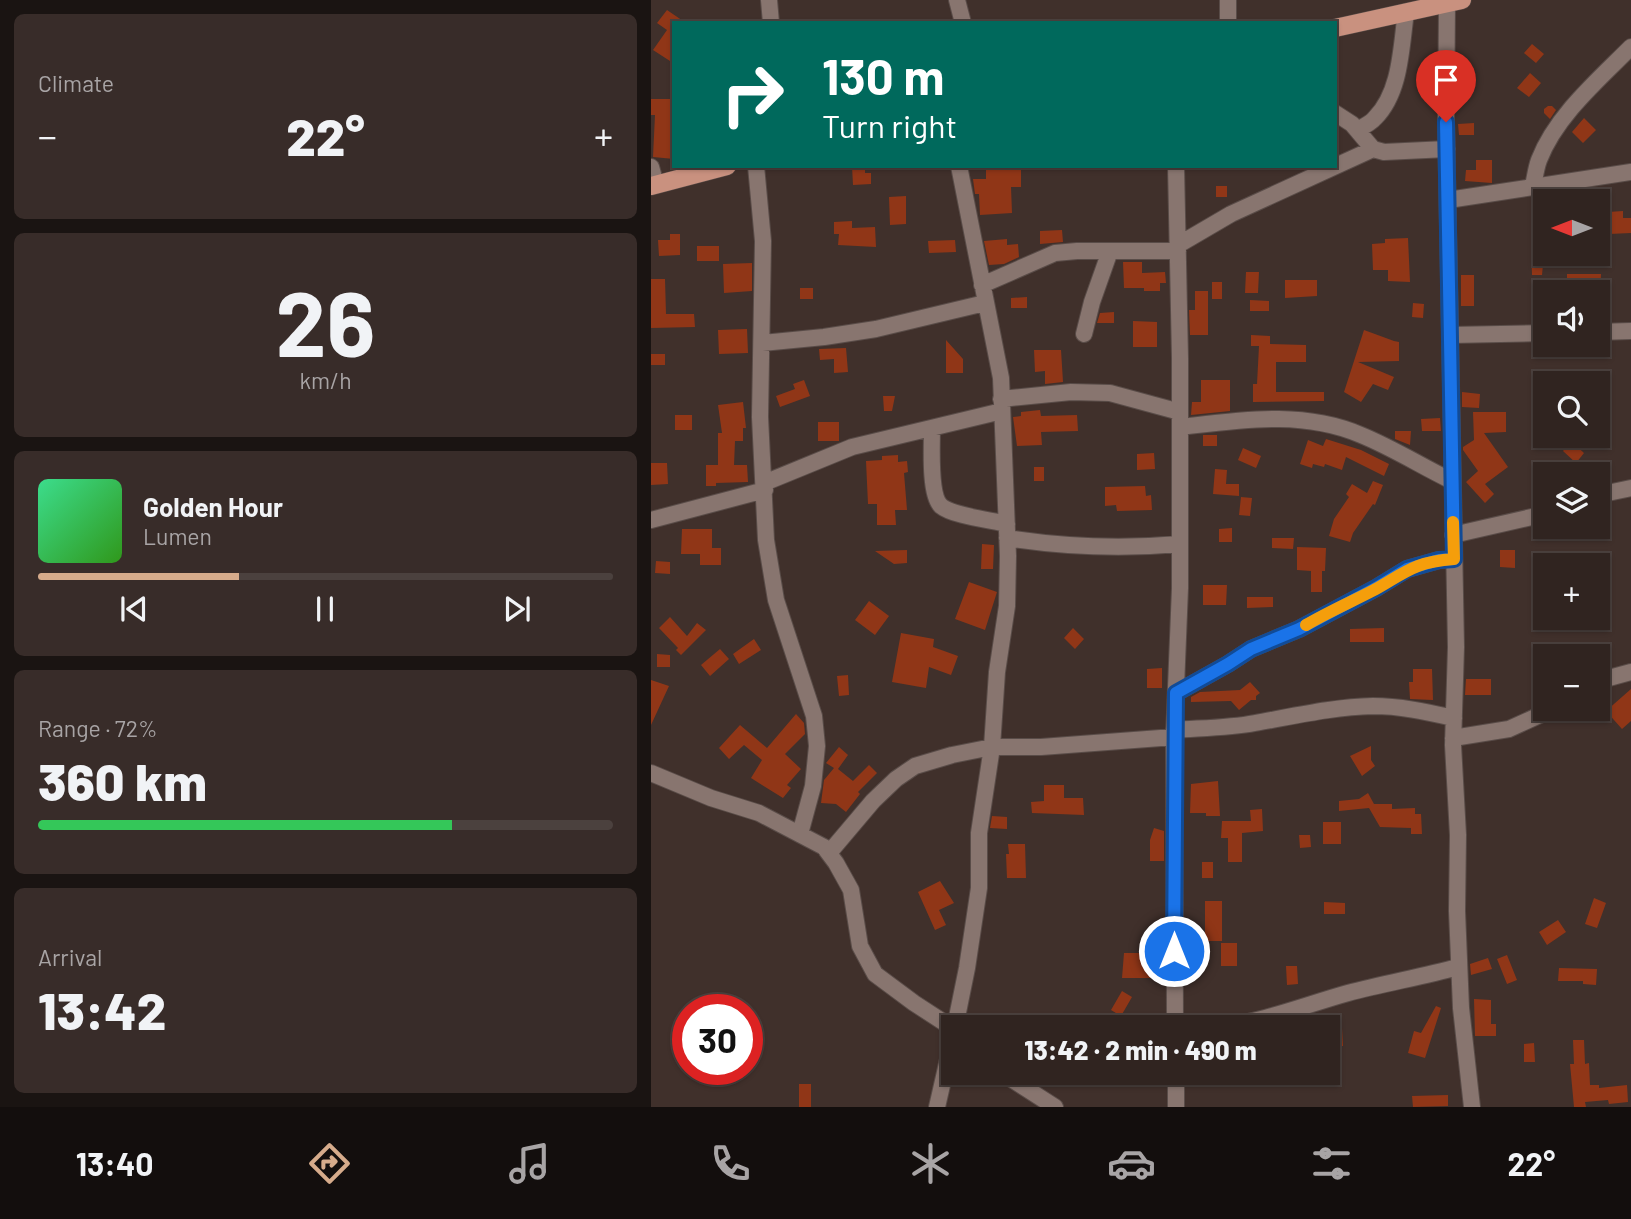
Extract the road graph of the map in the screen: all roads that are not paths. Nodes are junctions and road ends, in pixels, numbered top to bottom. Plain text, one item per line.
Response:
1 (769, 0) edge
2 (957, 0) edge
3 (1228, 0) edge
4 (1455, 2) edge
5 (1406, 12) junction
6 (771, 21) edge
7 (963, 21) edge
8 (1228, 21) edge
9 (1337, 28) edge
10 (1631, 47) edge
11 (1337, 115) edge
12 (1357, 130) junction
13 (1373, 149) junction
14 (1447, 149) junction
15 (1337, 165) edge
16 (651, 167) edge
17 (719, 168) edge
18 (756, 168) edge
19 (959, 168) edge
20 (1176, 168) edge
21 (1331, 168) edge
22 (1631, 172) edge
23 (654, 185) edge
24 (1533, 186) junction
25 (1448, 200) junction
26 (1178, 248) junction
27 (1111, 251) junction
28 (982, 285) junction
29 (985, 303) junction
30 (1631, 331) edge
31 (1610, 332) edge
32 (1533, 333) edge
33 (1084, 334) dead end
34 (1450, 335) junction
35 (762, 343) junction
36 (1001, 405) junction
37 (1180, 419) junction
38 (932, 429) junction
39 (1452, 481) junction
40 (764, 486) junction
41 (1631, 488) edge
42 (1610, 492) edge
43 (1533, 517) edge
44 (651, 520) edge
45 (1007, 531) junction
46 (1453, 535) junction
47 (1180, 544) junction
48 (1454, 559) junction
49 (1631, 672) edge
50 (1610, 678) edge
51 (1176, 693) junction
52 (1454, 718) junction
53 (1533, 718) edge
54 (1174, 734) junction
55 (1454, 738) junction
56 (992, 747) junction
57 (651, 773) edge
58 (800, 834) junction
59 (829, 853) junction
60 (1458, 967) junction
61 (957, 1015) edge
62 (1175, 1015) edge
63 (1279, 1015) edge
64 (941, 1023) edge
65 (942, 1085) edge
66 (1021, 1085) edge
67 (1175, 1085) edge
68 (937, 1107) edge
69 (1055, 1107) edge
70 (1176, 1107) edge
71 (1472, 1107) edge

1 - 6 street
2 - 7 street
3 - 8 street
4 - 5 main road
4 - 14 street
5 - 9 main road
5 - 12 street
10 - 24 street
11 - 12 street
12 - 13 street
13 - 14 street
13 - 15 street
14 - 25 street
16 - 23 street
17 - 23 main road
18 - 35 street
19 - 28 street
20 - 26 street
21 - 26 street
22 - 24 street
24 - 25 street
25 - 34 street
26 - 27 street
26 - 37 street
27 - 28 street
27 - 33 street
28 - 29 street
29 - 35 street
29 - 36 street
30 - 31 street
32 - 34 street
34 - 39 street
35 - 40 street
36 - 37 street
36 - 38 street
36 - 45 street
37 - 39 street
37 - 47 street
38 - 40 street
38 - 45 street
39 - 46 street
40 - 44 street
40 - 58 street
41 - 42 street
43 - 46 street
45 - 47 street
45 - 56 street
46 - 48 street
47 - 51 street
48 - 51 street
48 - 52 street
49 - 50 street
51 - 54 street
52 - 54 street
52 - 55 street
53 - 55 street
54 - 56 street
54 - 62 street
55 - 60 street
56 - 59 street
56 - 61 street
57 - 58 street
58 - 59 street
59 - 64 street
60 - 63 street
60 - 71 street
65 - 68 street
66 - 69 street
67 - 70 street

